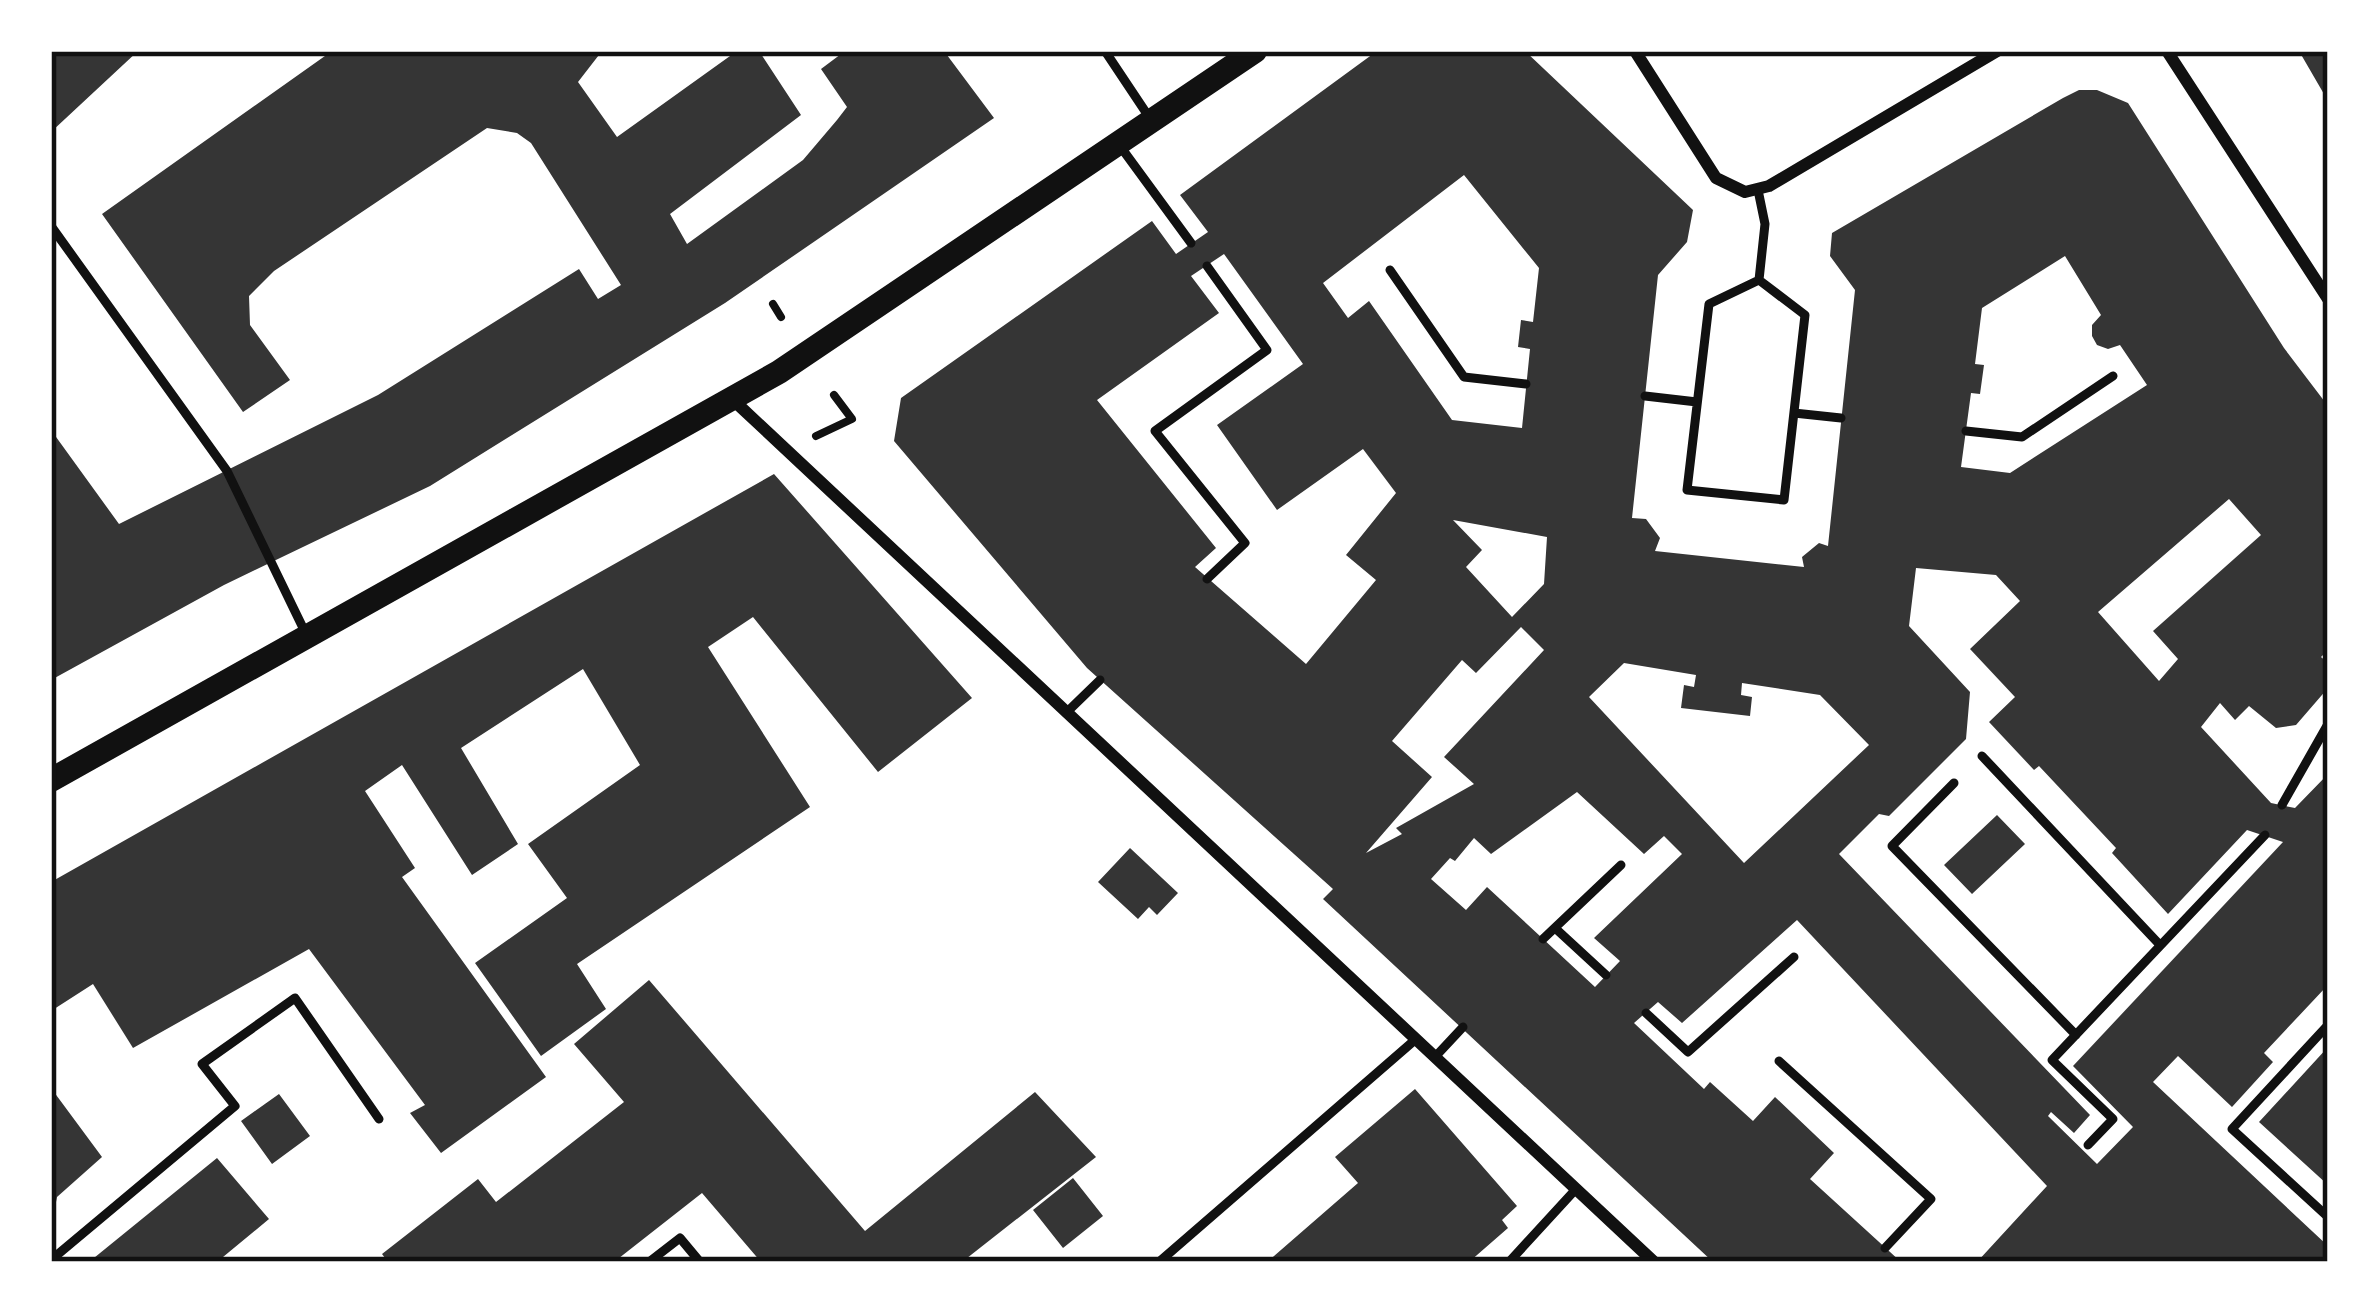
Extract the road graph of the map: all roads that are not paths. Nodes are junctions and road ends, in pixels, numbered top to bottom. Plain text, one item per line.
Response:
1 (1105, 51) edge
2 (1255, 51) edge
3 (1635, 51) edge
4 (1997, 51) edge
5 (2168, 51) edge
6 (1151, 120) junction
7 (1118, 143) junction
8 (1758, 190) junction
9 (51, 226) edge
10 (1191, 244) dead end
11 (1207, 266) dead end
12 (1390, 270) dead end
13 (1760, 280) junction
14 (2328, 299) edge
15 (2114, 376) dead end
16 (1526, 383) dead end
17 (1645, 396) dead end
18 (731, 398) junction
19 (1697, 403) junction
20 (1794, 413) junction
21 (1841, 418) dead end
22 (1966, 431) dead end
23 (1207, 579) dead end
24 (308, 639) junction
25 (1100, 680) dead end
26 (1067, 712) junction
27 (2328, 724) edge
28 (1982, 756) dead end
29 (51, 781) edge
30 (1954, 783) dead end
31 (2282, 805) dead end
32 (2265, 836) dead end
33 (1621, 865) dead end
34 (1555, 928) junction
35 (1544, 939) dead end
36 (2160, 946) junction
37 (1795, 957) dead end
38 (1606, 975) dead end
39 (1646, 1013) dead end
40 (2328, 1025) edge
41 (1463, 1027) dead end
42 (2076, 1035) junction
43 (1416, 1039) junction
44 (1435, 1057) junction
45 (1779, 1061) dead end
46 (379, 1119) dead end
47 (2088, 1145) dead end
48 (1576, 1189) junction
49 (2328, 1217) edge
50 (1885, 1248) dead end
51 (51, 1260) edge
52 (649, 1262) edge
53 (700, 1262) edge
54 (1159, 1262) edge
55 (1509, 1262) edge
56 (1654, 1262) edge

1 - 6 lane
2 - 6 main road
3 - 8 street
4 - 8 street
5 - 14 street
6 - 7 main road
7 - 10 lane
7 - 18 main road
8 - 13 lane
9 - 24 lane
11 - 23 lane
12 - 16 lane
13 - 19 lane
13 - 20 lane
15 - 22 lane
17 - 19 lane
18 - 24 main road
18 - 26 street
19 - 20 lane
20 - 21 lane
24 - 29 main road
25 - 26 lane
26 - 43 street
27 - 31 lane
28 - 36 lane
30 - 42 lane
32 - 36 lane
33 - 34 lane
34 - 35 lane
34 - 38 lane
36 - 42 lane
37 - 39 lane
40 - 49 lane
41 - 44 lane
42 - 47 lane
43 - 44 street
43 - 54 lane
44 - 48 street
45 - 50 lane
46 - 51 lane
48 - 55 lane
48 - 56 street
52 - 53 lane

